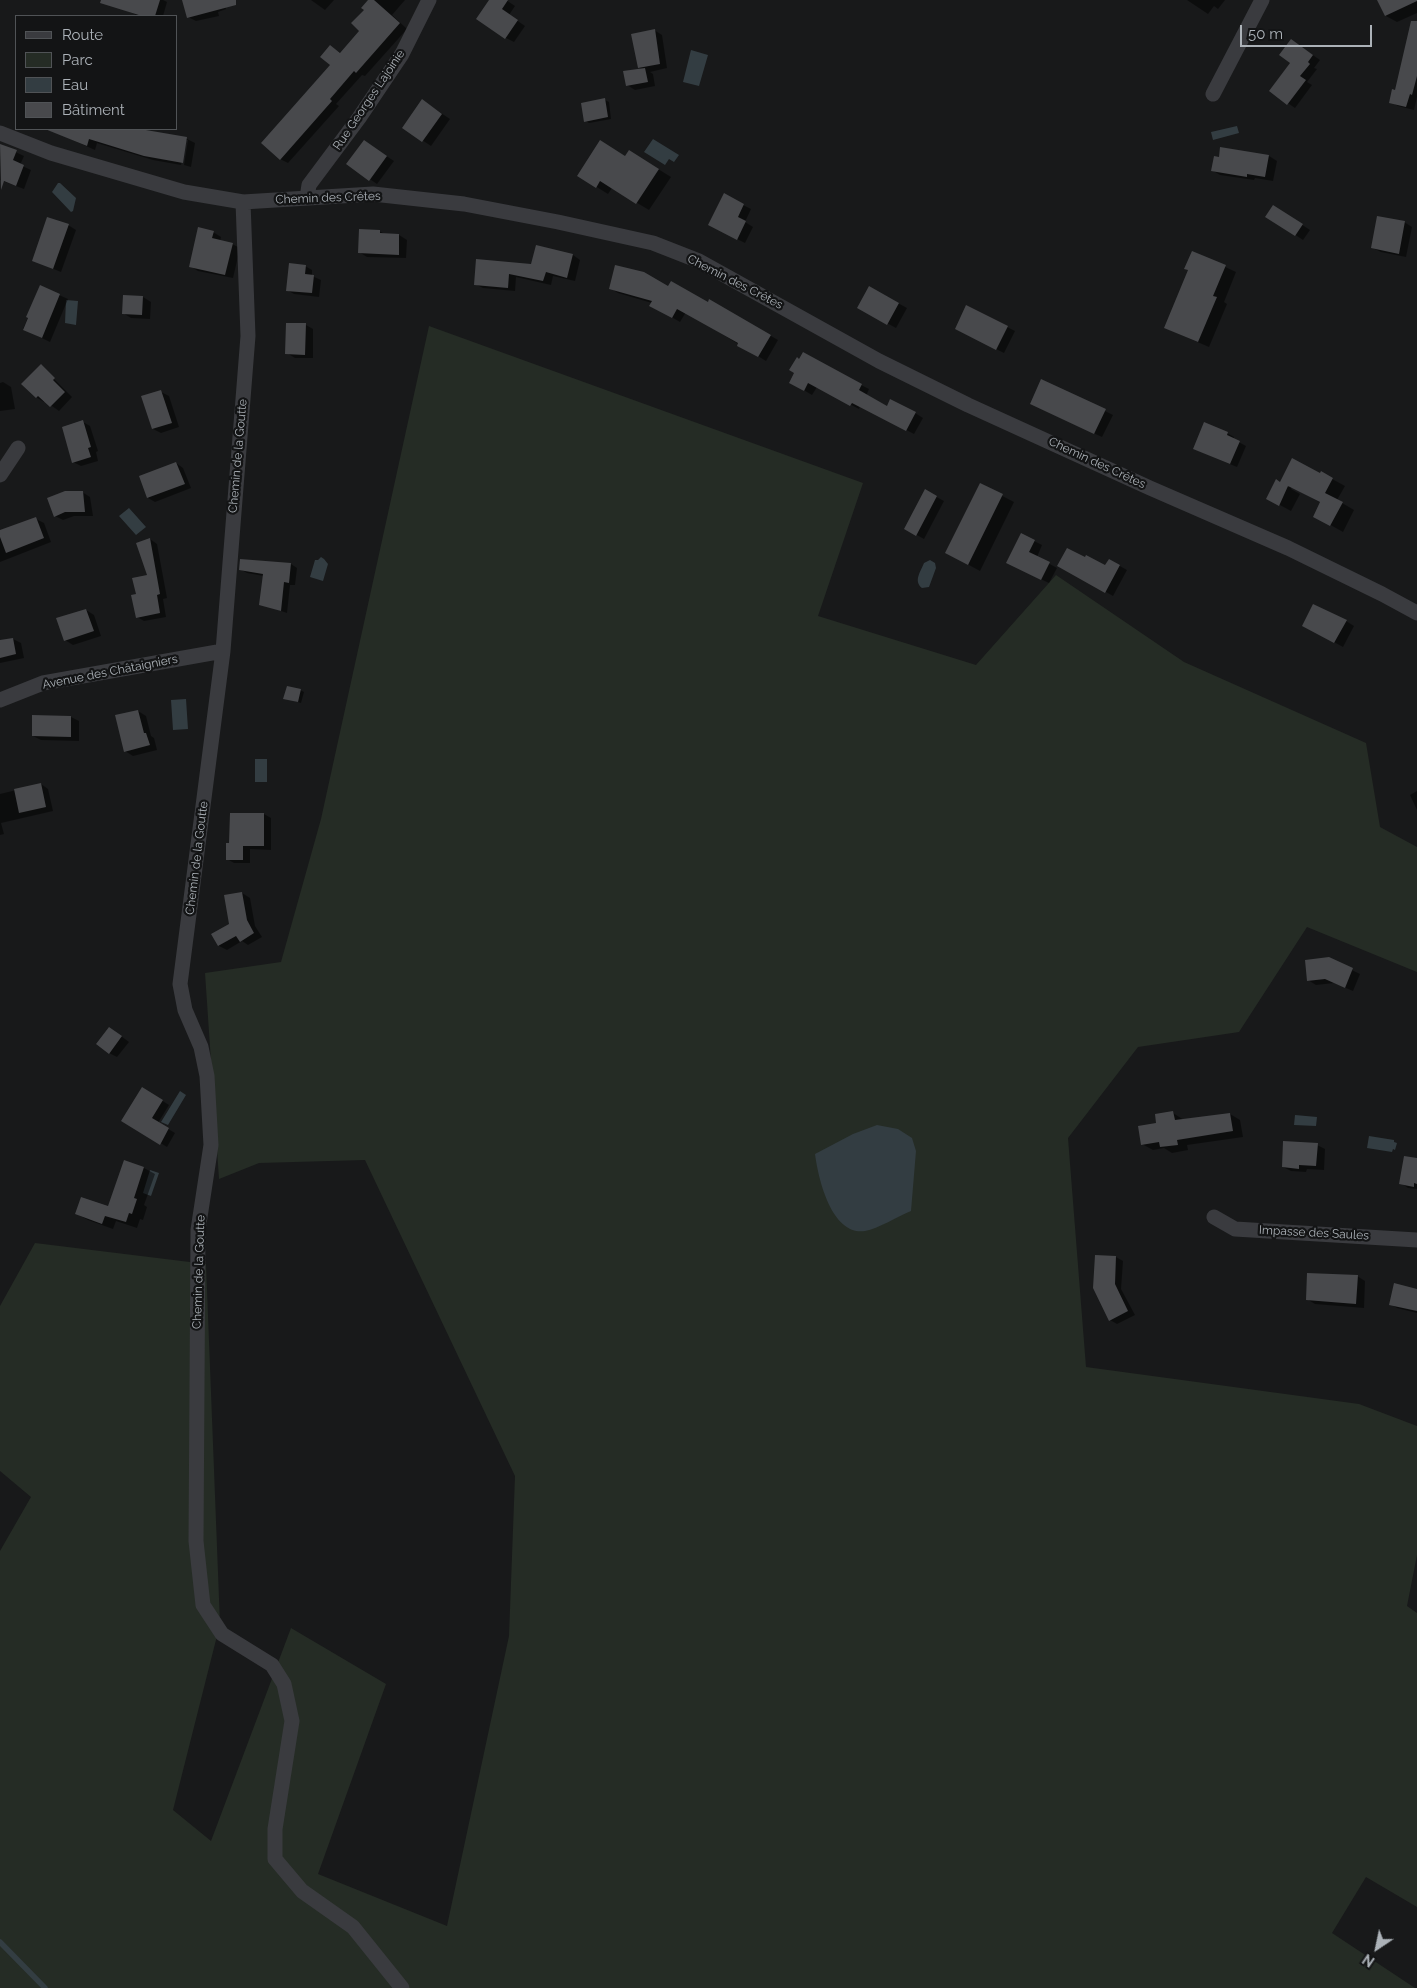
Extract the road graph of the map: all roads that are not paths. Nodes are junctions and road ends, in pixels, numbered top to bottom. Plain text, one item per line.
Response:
1 (429, 0) edge
2 (1262, 0) edge
3 (1213, 94) dead end
4 (0, 133) edge
5 (307, 198) junction
6 (243, 202) junction
7 (18, 448) dead end
8 (0, 475) edge
9 (1417, 613) edge
10 (223, 651) junction
11 (0, 700) edge
12 (1214, 1216) dead end
13 (1417, 1240) edge
14 (402, 1988) edge

1 - 5 street, Rue Georges Lajoinie
2 - 3 street
4 - 6 street, Chemin des Crêtes
5 - 6 street, Chemin des Crêtes
5 - 9 street, Chemin des Crêtes
6 - 10 street, Chemin de la Goutte
7 - 8 street
10 - 11 street, Avenue des Châtaigniers
10 - 14 street, Chemin de la Goutte
12 - 13 street, Impasse des Saules

